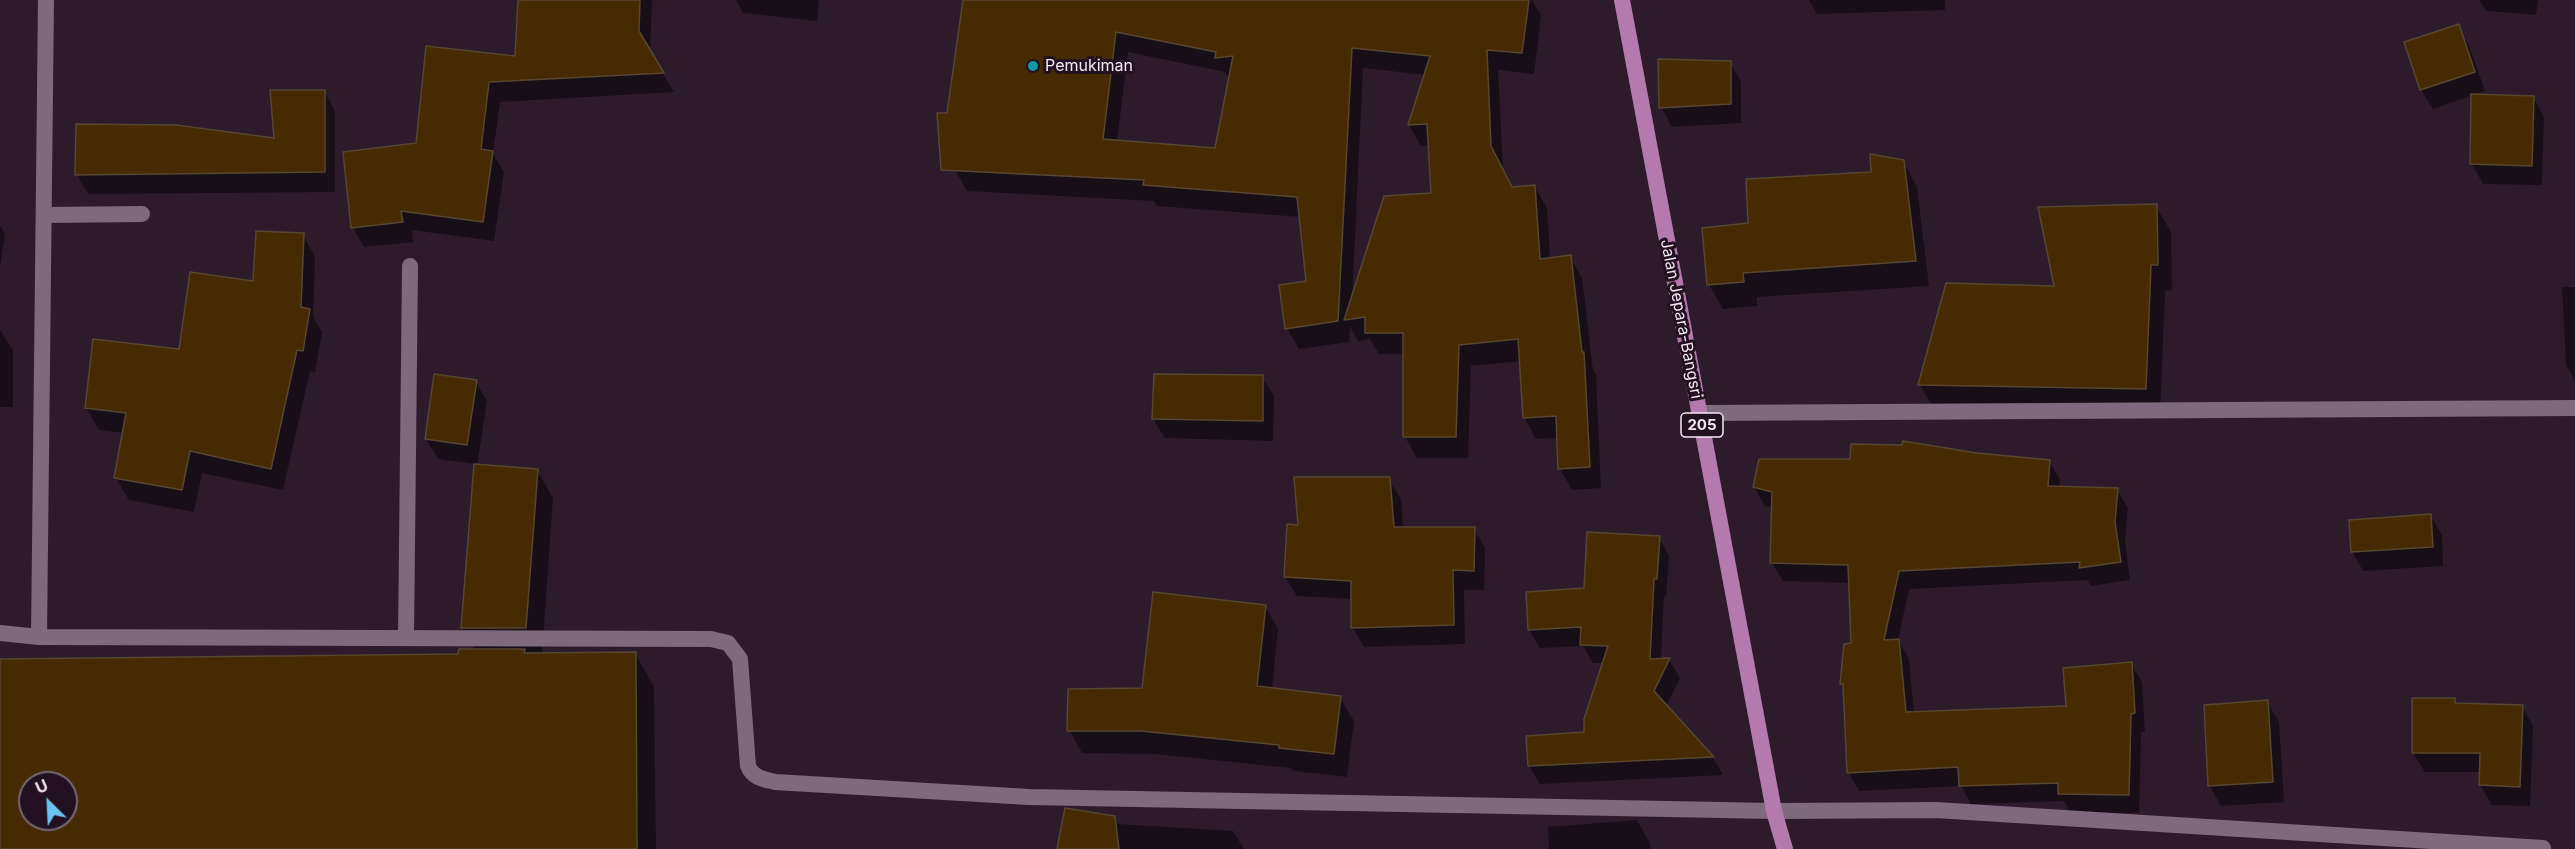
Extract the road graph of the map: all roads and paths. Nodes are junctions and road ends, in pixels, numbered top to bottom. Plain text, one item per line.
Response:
1 (46, 0) edge
2 (1622, 0) edge
3 (142, 214) dead end
4 (44, 215) junction
5 (410, 266) dead end
6 (2575, 408) edge
7 (1699, 413) junction
8 (0, 633) edge
9 (39, 638) junction
10 (406, 638) junction
11 (1774, 811) junction
12 (2543, 848) edge
13 (1785, 849) edge

1 - 4 street
2 - 7 main road, Jalan Jepara-Bangsri / 205
3 - 4 street
4 - 9 street
5 - 10 street
6 - 7 street
7 - 11 main road, Jalan Jepara-Bangsri / 205
8 - 9 street
9 - 10 street
10 - 11 street
11 - 12 street
11 - 13 main road, Jalan Jepara-Bangsri / 205

